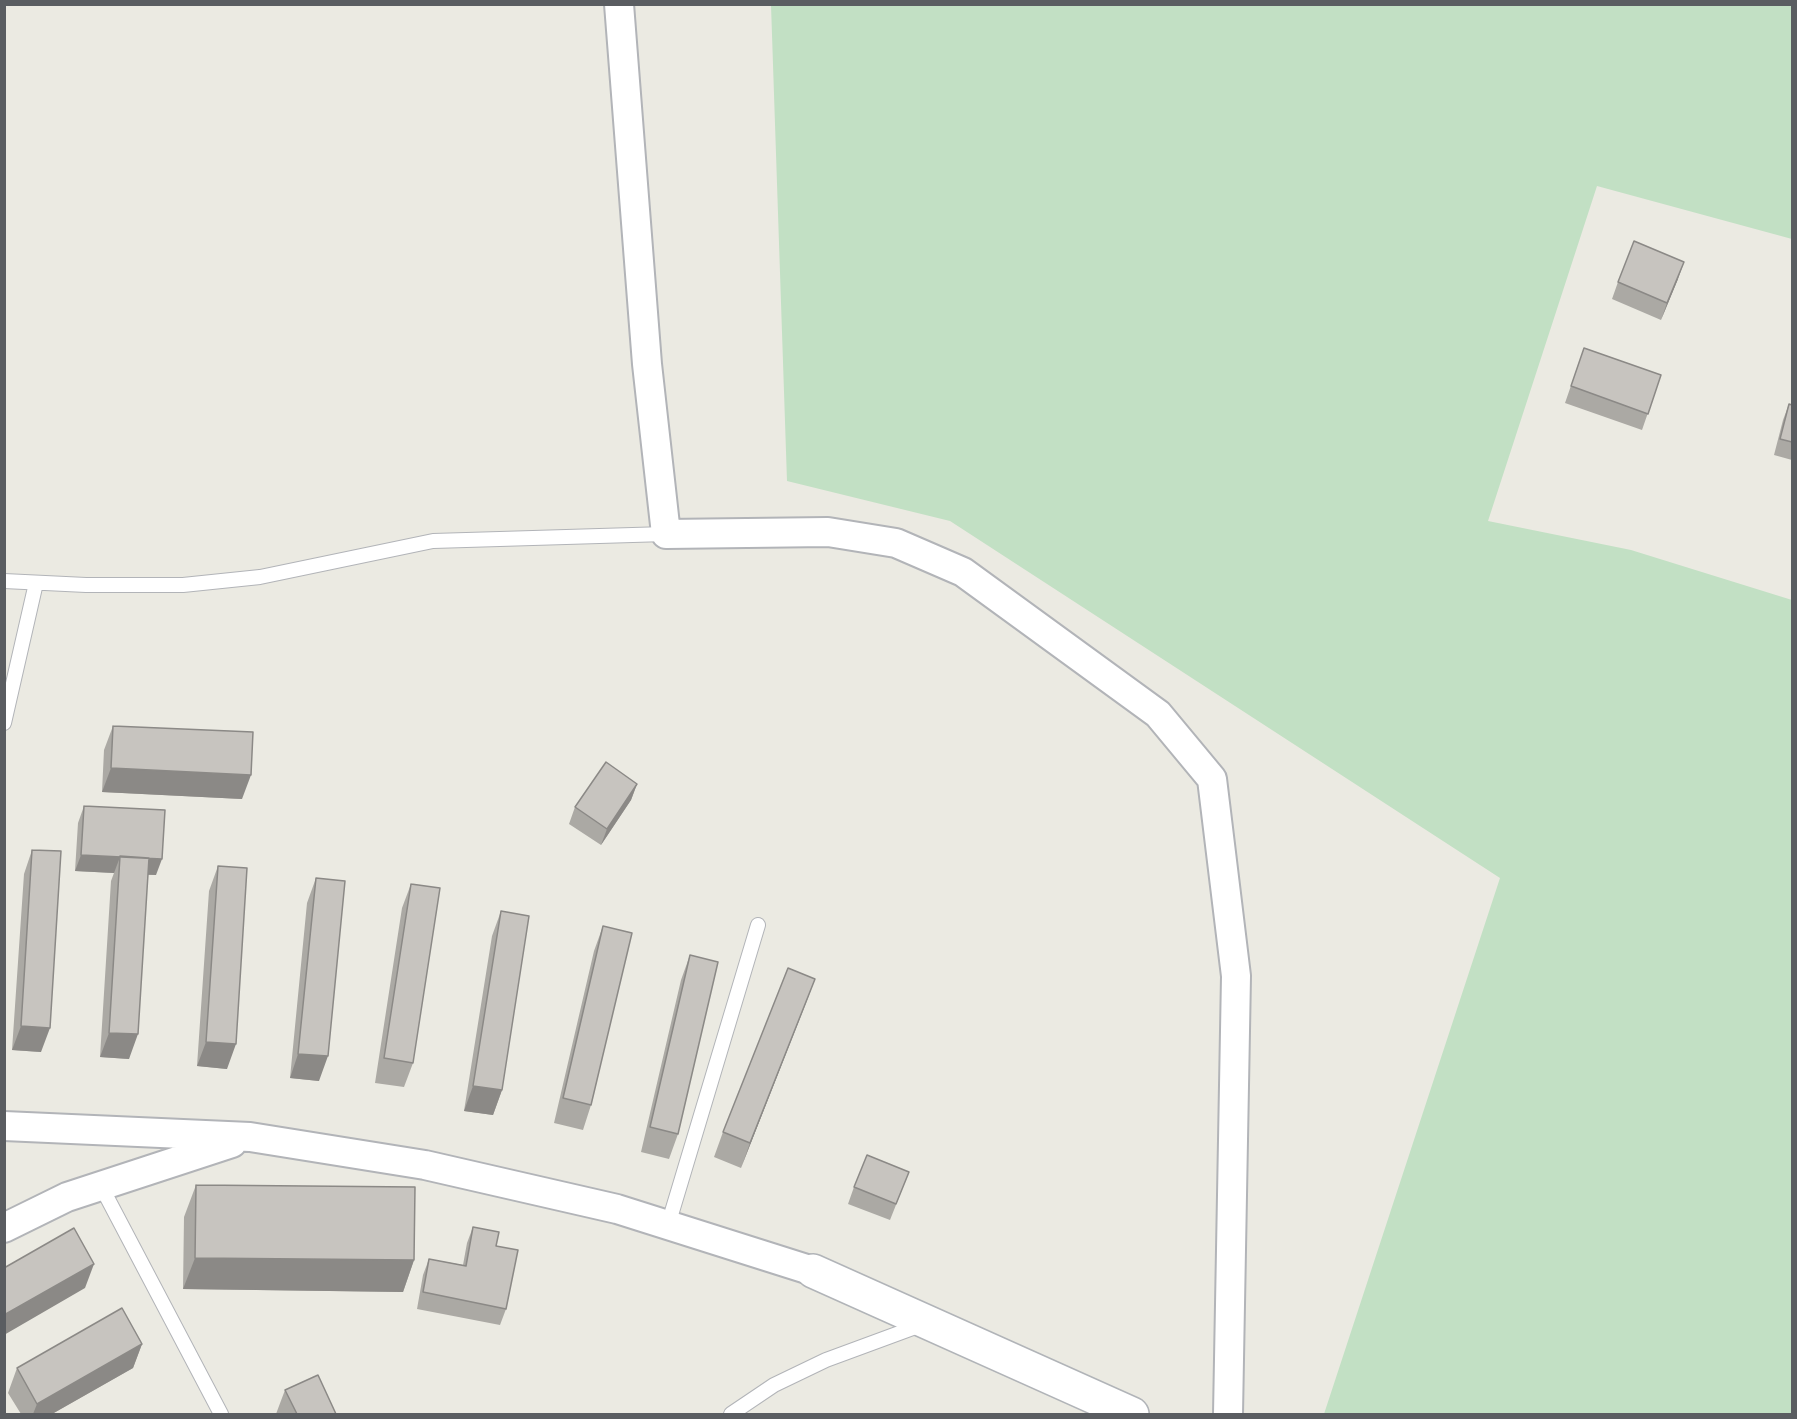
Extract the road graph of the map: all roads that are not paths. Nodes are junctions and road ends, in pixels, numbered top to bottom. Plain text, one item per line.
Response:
1 (619, 4) edge
2 (666, 534) junction
3 (4, 580) edge
4 (36, 582) junction
5 (4, 723) edge
6 (758, 925) dead end
7 (4, 1126) edge
8 (250, 1137) junction
9 (101, 1186) junction
10 (668, 1226) junction
11 (4, 1228) edge
12 (813, 1271) joint
13 (928, 1323) junction
14 (221, 1414) edge
15 (731, 1414) edge
16 (1132, 1414) edge
17 (1228, 1414) edge

1 - 2 street
2 - 4 lane
2 - 17 street
3 - 4 lane
4 - 5 lane
6 - 10 lane
7 - 8 street
8 - 9 street
8 - 10 street
9 - 11 street
9 - 14 lane
10 - 12 street
12 - 13 street
13 - 15 lane
13 - 16 street

